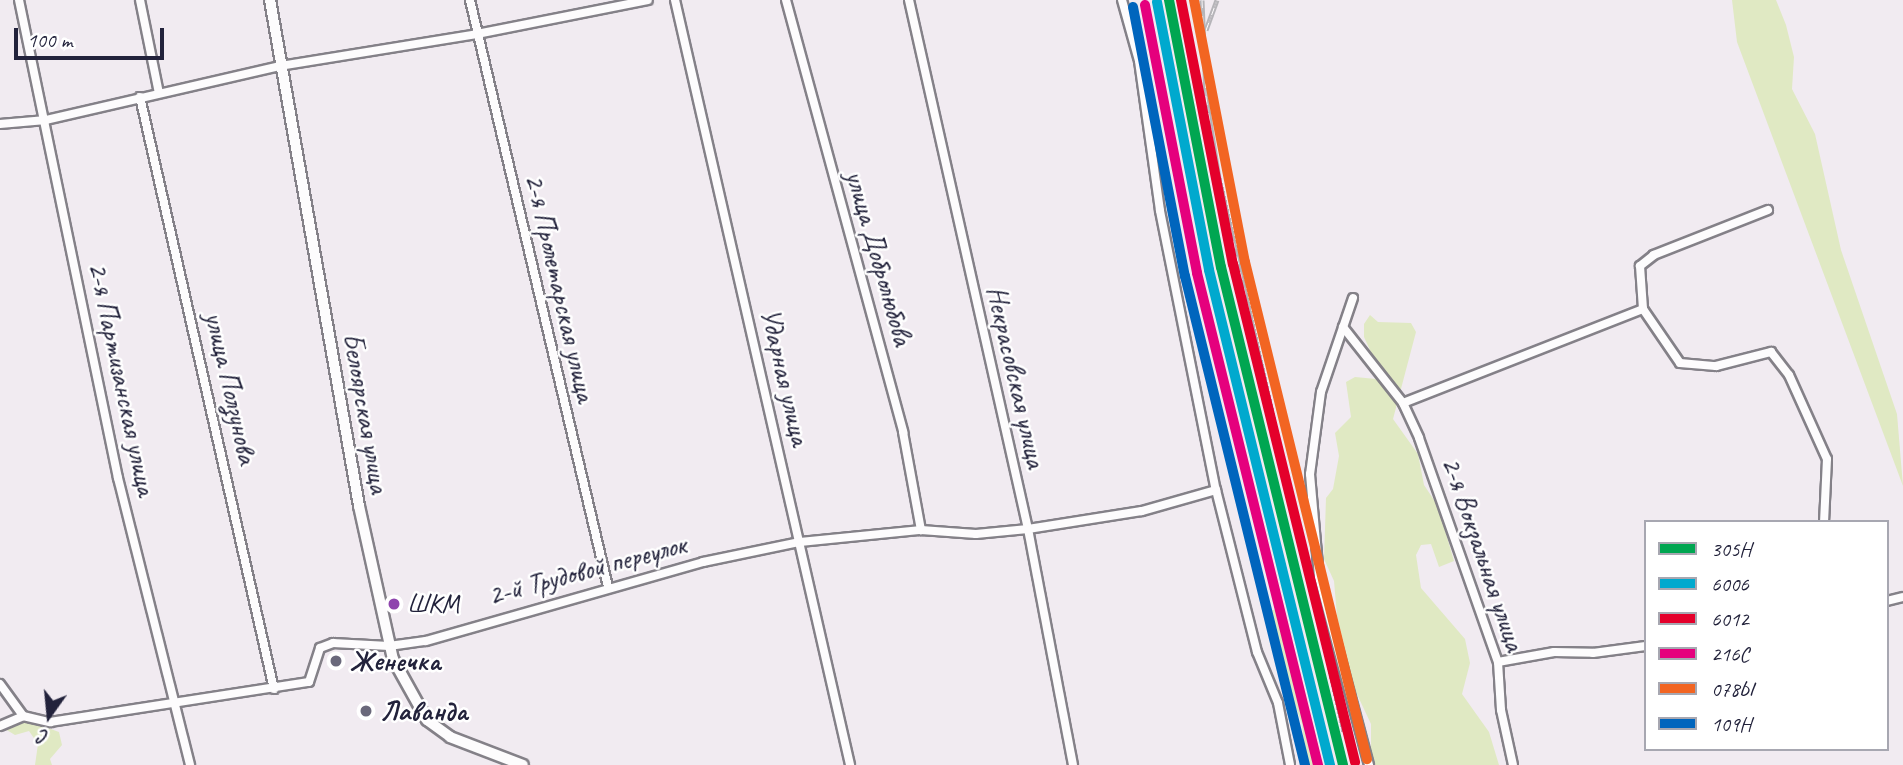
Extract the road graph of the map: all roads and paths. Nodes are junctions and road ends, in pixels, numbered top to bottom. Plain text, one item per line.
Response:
1 (19, 0) edge
2 (140, 0) edge
3 (270, 0) edge
4 (470, 0) edge
5 (648, 0) edge
6 (675, 0) edge
7 (786, 0) edge
8 (909, 0) edge
9 (1122, 0) edge
10 (477, 34) junction
11 (280, 65) junction
12 (159, 93) junction
13 (140, 97) junction
14 (46, 120) junction
15 (0, 124) edge
16 (1768, 210) dead end
17 (1353, 298) dead end
18 (1643, 309) junction
19 (1343, 327) junction
20 (1403, 403) junction
21 (1216, 490) junction
22 (1824, 520) edge
23 (1028, 529) junction
24 (922, 530) junction
25 (800, 542) junction
26 (608, 587) junction
27 (389, 646) junction
28 (1644, 646) edge
29 (1498, 662) junction
30 (0, 684) edge
31 (274, 689) junction
32 (174, 704) junction
33 (23, 716) junction
34 (0, 726) edge
35 (190, 765) edge
36 (523, 765) edge
37 (850, 765) edge
38 (1073, 765) edge
39 (1290, 765) edge
40 (1369, 765) edge
41 (1513, 765) edge

1 - 14 street, 2-я Партизанская улица
2 - 12 street
3 - 11 street, Белоярская улица
4 - 10 street, 2-я Пролетарская улица
5 - 10 street
6 - 25 street, Ударная улица
7 - 24 street, улица Добролюбова
8 - 23 street, Некрасовская улица
9 - 21 street
10 - 11 street
10 - 26 street, 2-я Пролетарская улица
11 - 12 street
11 - 27 street, Белоярская улица
12 - 13 street
13 - 14 street
13 - 31 street, улица Ползунова
14 - 15 street
14 - 32 street, 2-я Партизанская улица
16 - 18 street
17 - 19 street
18 - 20 street
18 - 22 street
19 - 20 street, 2-я Вокзальная улица
19 - 40 street
20 - 29 street, 2-я Вокзальная улица
21 - 23 street, 2-й Трудовой переулок
21 - 39 street
23 - 24 street, 2-й Трудовой переулок
23 - 38 street, Некрасовская улица
24 - 25 street, 2-й Трудовой переулок
25 - 26 street, 2-й Трудовой переулок
25 - 37 street, Ударная улица
26 - 27 street, 2-й Трудовой переулок
27 - 31 street, 2-й Трудовой переулок
27 - 36 street, Белоярская улица
28 - 29 street
29 - 41 street, 2-я Вокзальная улица
30 - 33 street
31 - 32 street, 2-й Трудовой переулок
32 - 33 street, 2-й Трудовой переулок
32 - 35 street, 2-я Партизанская улица
33 - 34 street

